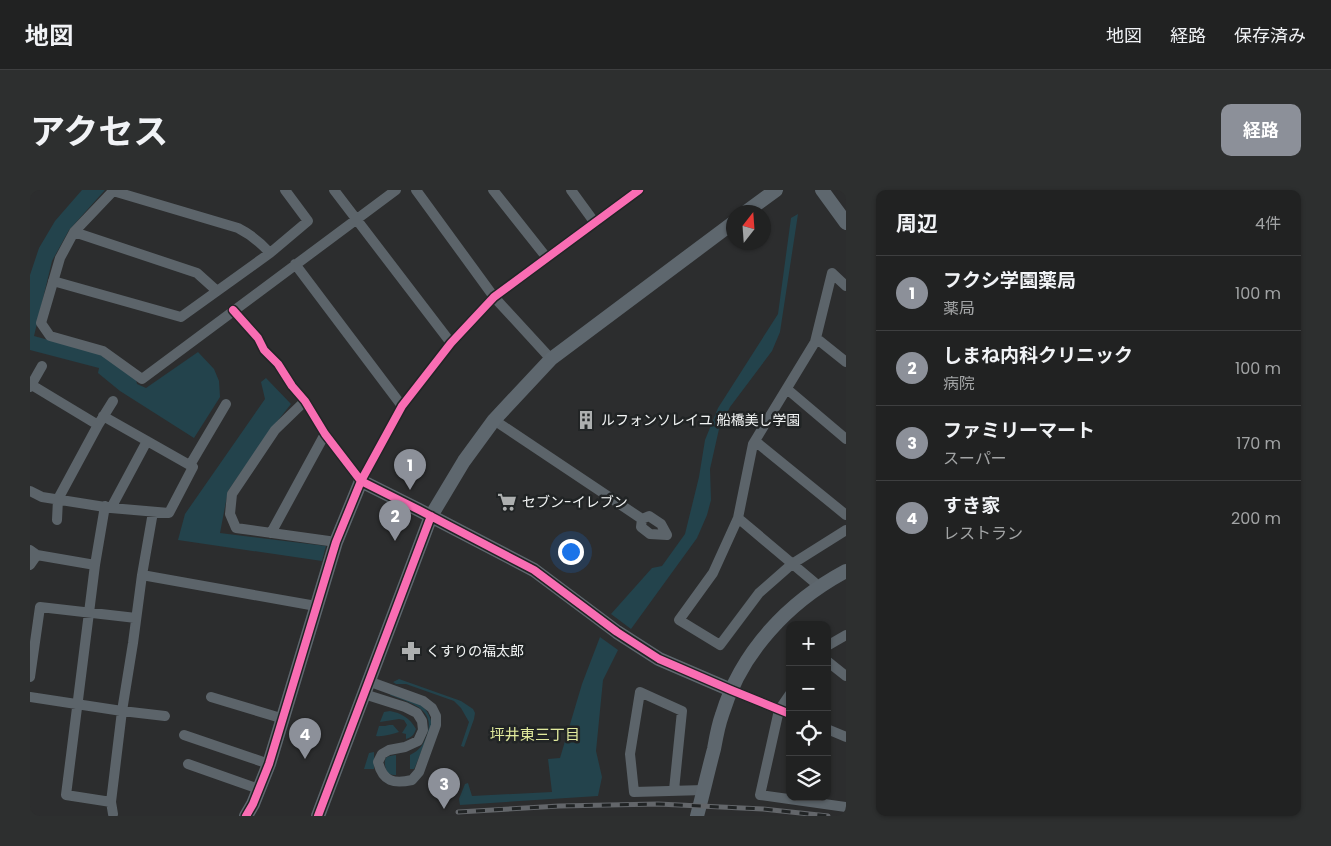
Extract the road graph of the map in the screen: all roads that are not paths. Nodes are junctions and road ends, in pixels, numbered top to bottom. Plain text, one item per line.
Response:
1 (114, 190) edge
2 (285, 190) edge
3 (334, 190) edge
4 (396, 190) edge
5 (416, 190) edge
6 (493, 190) edge
7 (571, 190) edge
8 (639, 190) edge
9 (776, 190) edge
10 (822, 190) edge
11 (756, 205) edge
12 (356, 219) junction
13 (595, 223) junction
14 (846, 223) edge
15 (726, 228) edge
16 (74, 232) junction
17 (270, 253) junction
18 (547, 258) junction
19 (295, 264) junction
20 (53, 281) junction
21 (846, 286) edge
22 (217, 291) junction
23 (494, 297) junction
24 (234, 310) junction
25 (816, 338) junction
26 (451, 343) junction
27 (551, 359) junction
28 (846, 362) edge
29 (42, 366) dead end
30 (30, 385) edge
31 (786, 389) junction
32 (113, 401) dead end
33 (305, 401) junction
34 (226, 404) dead end
35 (402, 406) junction
36 (494, 420) junction
37 (100, 421) junction
38 (325, 434) junction
39 (846, 439) edge
40 (147, 441) junction
41 (755, 441) junction
42 (190, 465) junction
43 (361, 481) junction
44 (30, 491) edge
45 (58, 499) junction
46 (108, 507) junction
47 (153, 512) junction
48 (846, 515) edge
49 (432, 516) junction
50 (738, 518) junction
51 (642, 519) dead end
52 (57, 520) dead end
53 (846, 530) edge
54 (271, 533) junction
55 (336, 542) junction
56 (34, 553) edge
57 (792, 564) junction
58 (30, 565) edge
59 (95, 565) junction
60 (846, 571) edge
61 (142, 575) junction
62 (818, 588) junction
63 (316, 606) junction
64 (89, 612) junction
65 (136, 618) junction
66 (846, 635) edge
67 (33, 636) edge
68 (831, 644) edge
69 (831, 664) edge
70 (846, 676) edge
71 (30, 678) edge
72 (366, 688) junction
73 (731, 690) junction
74 (30, 697) edge
75 (211, 697) dead end
76 (786, 700) edge
77 (78, 704) junction
78 (779, 710) junction
79 (122, 711) junction
80 (786, 713) edge
81 (165, 716) dead end
82 (284, 719) junction
83 (831, 731) edge
84 (184, 735) dead end
85 (846, 737) edge
86 (188, 764) dead end
87 (269, 764) junction
88 (259, 788) junction
89 (674, 790) junction
90 (704, 790) junction
91 (111, 802) junction
92 (846, 807) edge
93 (113, 814) dead end
94 (246, 816) edge
95 (318, 816) edge
96 (698, 816) edge

1 - 16 street
1 - 17 street
2 - 17 street
3 - 12 street
4 - 12 street
5 - 23 street
6 - 18 street
7 - 13 street
8 - 13 street
9 - 11 street
10 - 14 street
12 - 19 street
12 - 26 street
13 - 18 street
15 - 27 street
16 - 20 street
16 - 22 street
17 - 22 street
18 - 23 street
19 - 24 street
19 - 35 street
20 - 22 street
20 - 24 street
21 - 25 street
23 - 26 street
23 - 27 street
24 - 33 street
25 - 28 street
25 - 31 street
26 - 35 street
27 - 36 street
29 - 30 street
30 - 37 street
31 - 39 street
31 - 41 street
32 - 37 street
33 - 38 street
33 - 54 street
34 - 42 street
35 - 43 street
36 - 49 street
36 - 51 street
37 - 40 street
37 - 45 street
38 - 43 street
38 - 54 street
40 - 42 street
40 - 46 street
41 - 48 street
41 - 50 street
42 - 47 street
43 - 49 street
43 - 55 street
44 - 45 street
45 - 46 street
45 - 52 street
46 - 47 street
46 - 59 street
47 - 61 street
49 - 72 street
49 - 73 street
50 - 57 street
50 - 57 street
53 - 57 street
54 - 55 street
55 - 63 street
56 - 58 street
56 - 59 street
57 - 62 street
59 - 64 street
60 - 62 street
61 - 63 street
61 - 65 street
62 - 73 street
63 - 82 street
64 - 65 street
64 - 67 street
64 - 77 street
65 - 79 street
66 - 68 street
67 - 71 street
69 - 70 street
72 - 72 street
72 - 95 street
73 - 78 street
73 - 90 street
74 - 77 street
75 - 82 street
76 - 78 street
77 - 79 street
77 - 91 street
78 - 80 street
78 - 92 street
79 - 81 street
79 - 91 street
82 - 87 street
83 - 85 street
84 - 87 street
86 - 88 street
87 - 88 street
88 - 94 street
89 - 89 street
89 - 90 street
90 - 96 street
91 - 93 street

